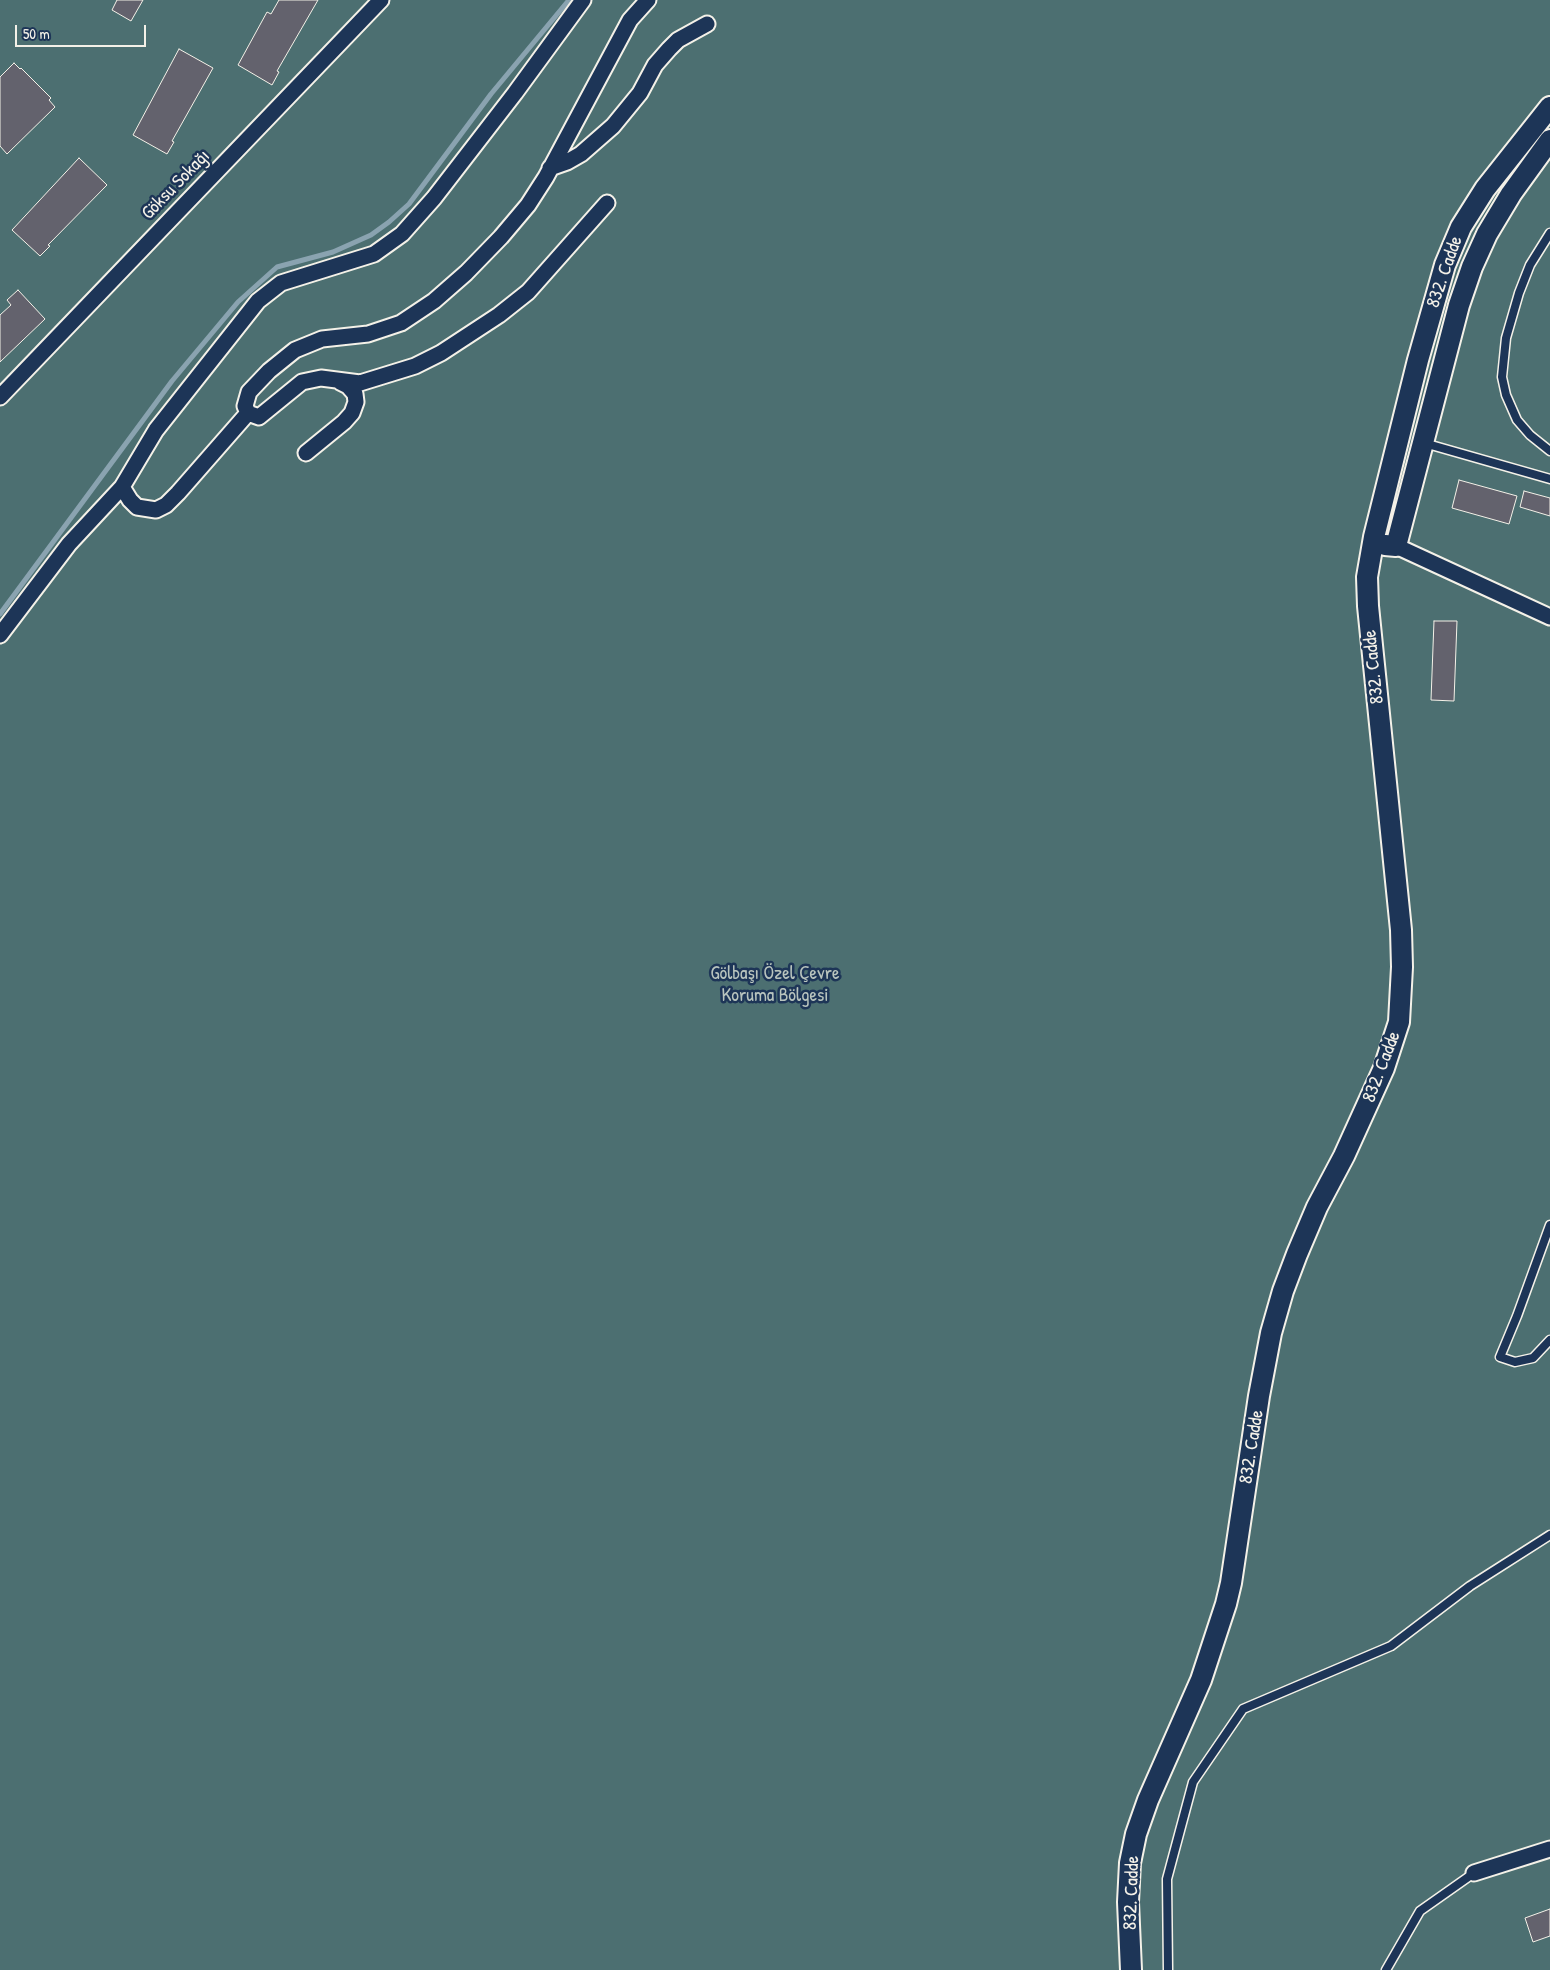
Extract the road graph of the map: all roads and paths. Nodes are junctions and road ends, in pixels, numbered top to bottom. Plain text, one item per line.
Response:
1 (381, 0) edge
2 (583, 0) edge
3 (648, 0) edge
4 (707, 24) dead end
5 (1550, 107) edge
6 (1550, 140) edge
7 (550, 168) junction
8 (608, 202) dead end
9 (1550, 233) edge
10 (340, 382) junction
11 (0, 397) edge
12 (248, 413) junction
13 (1398, 436) junction
14 (1422, 443) junction
15 (1550, 451) edge
16 (306, 453) dead end
17 (1550, 479) edge
18 (122, 487) junction
19 (1390, 546) joint
20 (1550, 617) edge
21 (0, 636) edge
22 (1550, 1225) edge
23 (1550, 1340) edge
24 (1550, 1535) edge
25 (1550, 1849) edge
26 (1474, 1873) joint
27 (1131, 1970) edge
28 (1168, 1970) edge
29 (1386, 1970) edge

1 - 11 street, Göksu Sokağı
2 - 18 street
3 - 7 street
4 - 7 street
5 - 13 street, 832. Cadde
6 - 14 street, 832. Cadde
7 - 12 street
8 - 10 street
9 - 15 lane
10 - 12 street
10 - 16 street
12 - 18 street
13 - 14 street
13 - 27 street, 832. Cadde
14 - 17 lane
14 - 19 street, 832. Cadde
18 - 21 street
19 - 20 street
22 - 23 lane
24 - 28 lane
25 - 26 street
26 - 29 lane

